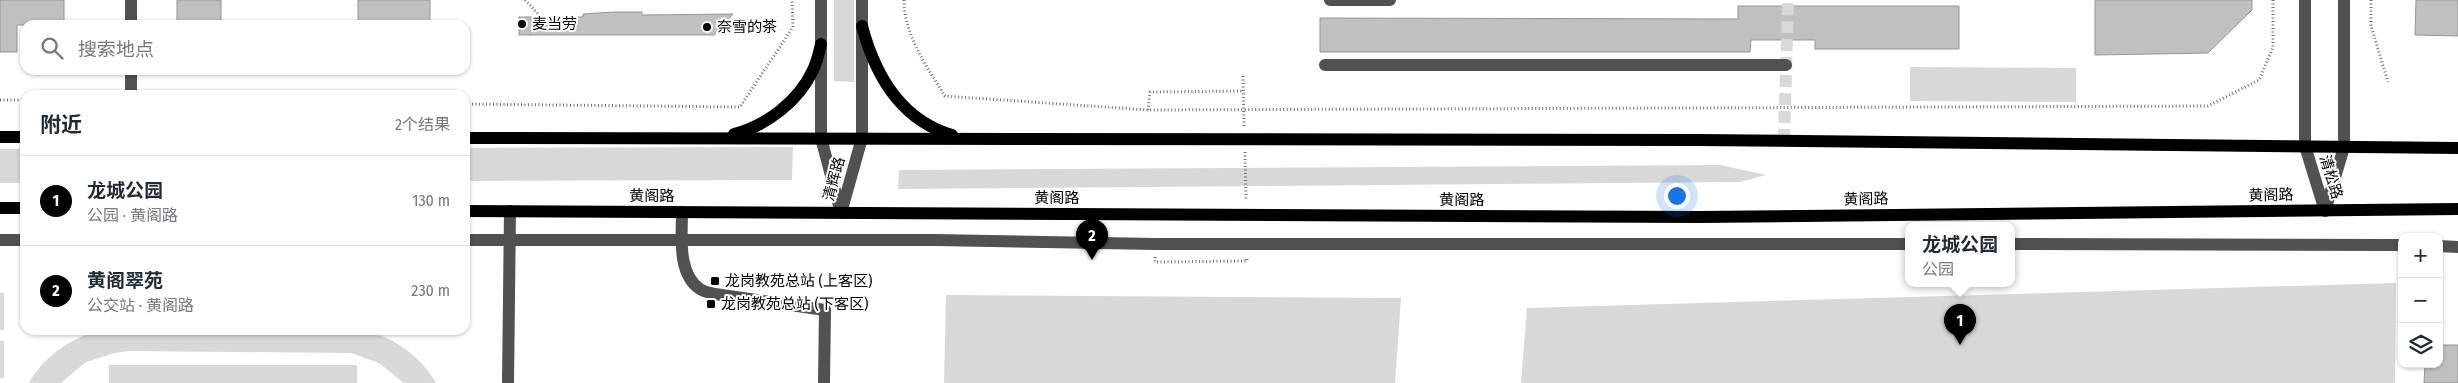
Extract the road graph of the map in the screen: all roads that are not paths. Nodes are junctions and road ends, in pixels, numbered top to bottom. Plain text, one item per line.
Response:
1 (131, 0) edge
2 (821, 0) edge
3 (862, 0) edge
4 (1330, 0) edge
5 (1390, 0) edge
6 (2305, 0) edge
7 (2344, 0) edge
8 (131, 20) edge
9 (862, 26) junction
10 (821, 44) junction
11 (1325, 65) dead end
12 (1786, 65) dead end
13 (131, 75) edge
14 (131, 90) edge
15 (0, 137) edge
16 (20, 137) edge
17 (470, 138) edge
18 (718, 138) junction
19 (821, 138) junction
20 (862, 138) junction
21 (962, 138) junction
22 (2305, 146) junction
23 (2344, 147) junction
24 (2458, 148) edge
25 (0, 208) edge
26 (20, 208) edge
27 (2458, 209) edge
28 (470, 211) edge
29 (510, 211) junction
30 (2325, 211) junction
31 (682, 212) junction
32 (842, 213) junction
33 (0, 240) edge
34 (20, 240) edge
35 (470, 240) edge
36 (510, 240) junction
37 (682, 240) junction
38 (1905, 244) edge
39 (2015, 244) edge
40 (2398, 245) edge
41 (2443, 246) edge
42 (2458, 247) edge
43 (508, 383) edge
44 (824, 383) edge

1 - 8 street
2 - 10 street, 清辉路
3 - 9 street, 清辉路
4 - 5 street
6 - 22 street, 清松路
7 - 23 street, 清松路
9 - 20 street, 清辉路
9 - 21 main road
10 - 18 main road
10 - 19 street, 清辉路
11 - 12 street
13 - 14 street
15 - 16 main road
17 - 18 main road
18 - 19 main road
19 - 20 main road
19 - 32 street, 清辉路
20 - 21 main road
20 - 32 street, 清辉路
21 - 22 main road
22 - 23 main road
22 - 30 street, 清松路
23 - 24 main road
23 - 30 street, 清松路
25 - 26 main road
27 - 30 main road, 黄阁路
28 - 29 main road, 黄阁路
29 - 31 main road, 黄阁路
29 - 36 street
30 - 32 main road, 黄阁路
31 - 32 main road, 黄阁路
31 - 37 street
33 - 34 street
35 - 36 street
36 - 37 street
36 - 43 street
37 - 38 street
37 - 44 street
39 - 40 street
41 - 42 street

